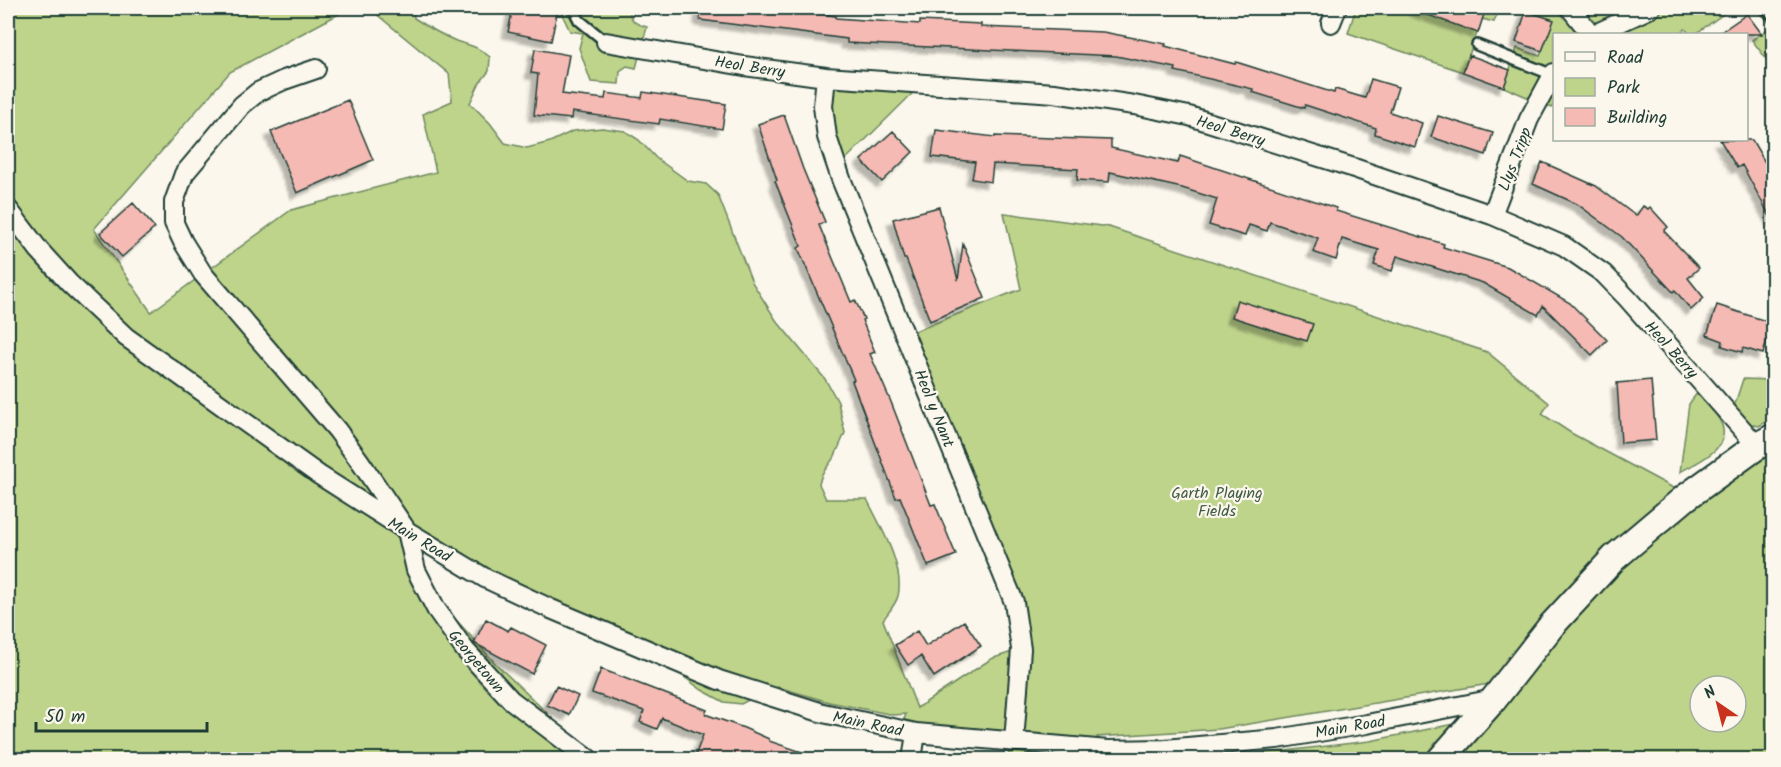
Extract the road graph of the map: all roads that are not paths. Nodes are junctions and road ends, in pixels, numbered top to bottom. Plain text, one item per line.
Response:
1 (573, 8) edge
2 (1570, 8) edge
3 (1651, 8) edge
4 (1765, 8) edge
5 (1773, 16) edge
6 (1620, 29) edge
7 (1592, 33) edge
8 (1598, 33) edge
9 (606, 42) joint
10 (1477, 45) dead end
11 (316, 69) dead end
12 (1553, 74) edge
13 (1553, 76) edge
14 (826, 77) junction
15 (8, 209) edge
16 (1492, 215) junction
17 (1765, 442) edge
18 (406, 531) junction
19 (1494, 699) junction
20 (916, 733) junction
21 (1014, 742) junction
22 (590, 759) edge
23 (912, 759) edge
24 (1440, 759) edge

1 - 9 lane
2 - 7 street
3 - 6 street
4 - 5 lane
6 - 8 street
9 - 14 street, Heol Berry
10 - 12 lane
11 - 18 street
13 - 16 street, Llys Tripp
14 - 16 street, Heol Berry
14 - 21 street, Heol y Nant
15 - 18 street, Main Road
16 - 17 street, Heol Berry
17 - 19 street
18 - 20 street, Main Road
18 - 22 street, Georgetown
19 - 21 street, Main Road
19 - 24 street
20 - 21 street, Main Road
20 - 23 street

